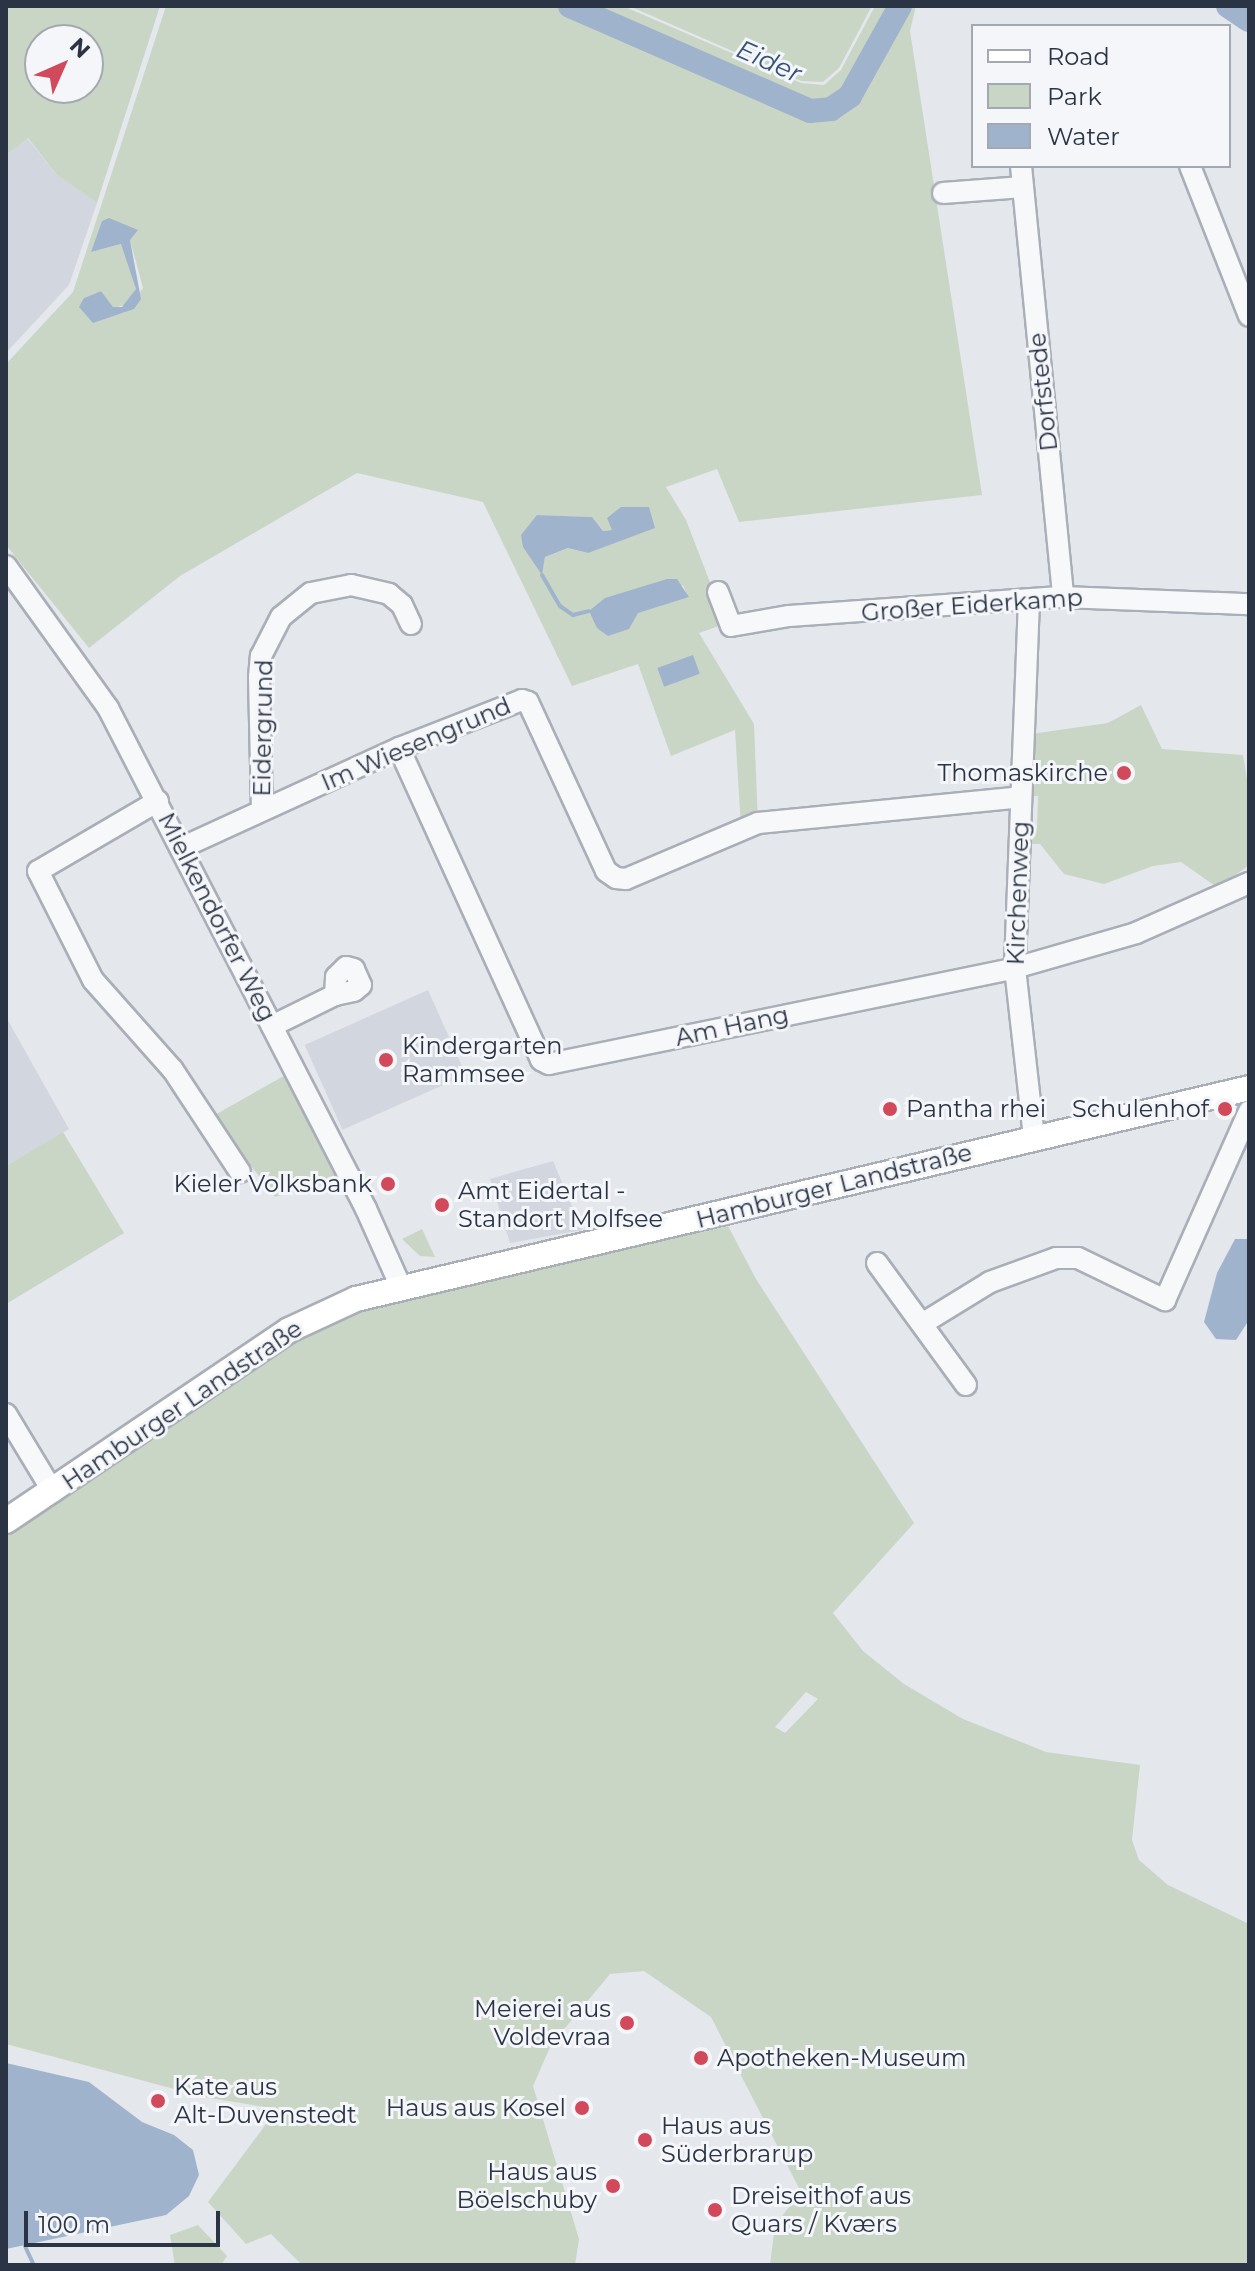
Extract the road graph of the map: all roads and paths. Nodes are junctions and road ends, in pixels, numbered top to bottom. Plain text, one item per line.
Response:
1 (1191, 168) edge
2 (1022, 176) edge
3 (943, 193) dead end
4 (1249, 316) edge
5 (6, 566) edge
6 (718, 592) dead end
7 (1063, 597) junction
8 (1029, 600) junction
9 (1249, 604) edge
10 (411, 624) dead end
11 (399, 748) junction
12 (1021, 797) junction
13 (158, 801) junction
14 (262, 810) junction
15 (181, 848) junction
16 (1249, 883) edge
17 (1015, 968) junction
18 (335, 995) dead end
19 (272, 1026) junction
20 (1249, 1088) edge
21 (1249, 1111) edge
22 (1034, 1137) junction
23 (240, 1172) dead end
24 (877, 1263) dead end
25 (400, 1285) junction
26 (925, 1322) junction
27 (966, 1385) dead end
28 (6, 1414) edge
29 (53, 1492) junction
30 (6, 1521) edge

1 - 4 street
2 - 3 street, Dorfstede
2 - 7 street, Dorfstede
5 - 13 street, Mielkendorfer Weg
6 - 8 street, Großer Eiderkamp
7 - 8 street, Großer Eiderkamp
7 - 9 street, Großer Eiderkamp
8 - 12 street, Kirchenweg
10 - 14 street, Eidergrund
11 - 12 street, Im Wiesengrund
11 - 14 street, Im Wiesengrund
11 - 17 street, Am Hang
12 - 17 street, Kirchenweg
13 - 15 street, Mielkendorfer Weg
13 - 23 street
14 - 15 street, Im Wiesengrund
15 - 19 street, Mielkendorfer Weg
16 - 17 street, Am Hang
17 - 22 street, Kirchenweg
18 - 19 street
19 - 25 street, Mielkendorfer Weg
20 - 22 main road, Hamburger Landstraße
21 - 26 street
22 - 25 main road, Hamburger Landstraße
24 - 26 street
25 - 29 main road, Hamburger Landstraße
26 - 27 street
28 - 29 street
29 - 30 main road, Hamburger Landstraße

